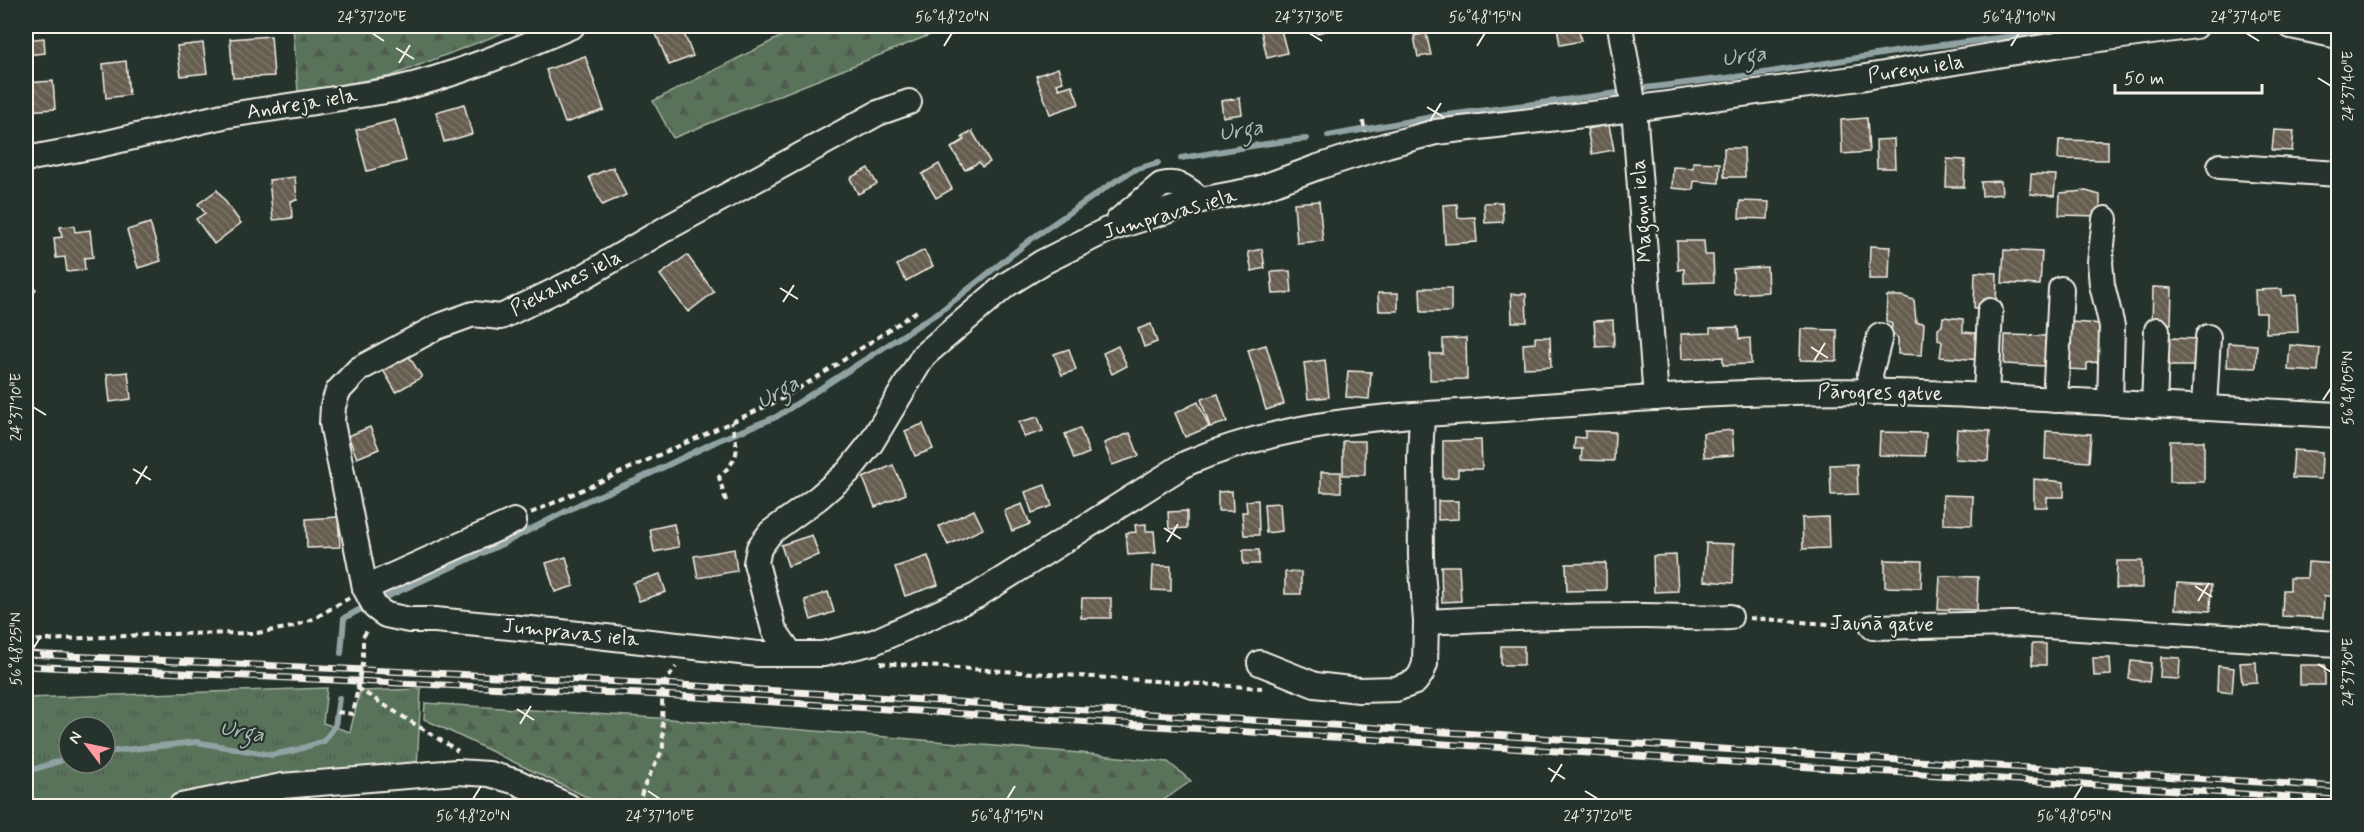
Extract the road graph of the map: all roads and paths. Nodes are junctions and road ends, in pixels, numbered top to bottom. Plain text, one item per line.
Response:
1 (572, 26) edge
2 (1620, 26) edge
3 (2196, 26) edge
4 (2291, 26) edge
5 (2338, 36) edge
6 (909, 102) dead end
7 (1634, 108) junction
8 (26, 159) edge
9 (2220, 166) dead end
10 (2338, 174) edge
11 (2105, 219) dead end
12 (2061, 290) dead end
13 (920, 309) dead end
14 (1990, 311) dead end
15 (2157, 330) dead end
16 (1880, 336) dead end
17 (2208, 337) dead end
18 (1872, 392) junction
19 (1986, 396) junction
20 (1656, 398) junction
21 (2055, 400) junction
22 (2110, 403) junction
23 (2154, 406) junction
24 (2204, 407) junction
25 (1422, 415) junction
26 (2338, 415) edge
27 (731, 422) junction
28 (726, 501) dead end
29 (514, 521) joint
30 (365, 588) junction
31 (1730, 617) joint
32 (1426, 622) junction
33 (1874, 627) joint
34 (363, 637) dead end
35 (26, 641) edge
36 (2338, 644) edge
37 (704, 647) junction
38 (790, 654) junction
39 (873, 663) dead end
40 (1260, 663) dead end
41 (357, 688) junction
42 (1269, 688) dead end
43 (337, 712) dead end
44 (462, 753) dead end
45 (252, 800) edge
46 (182, 807) edge
47 (568, 807) edge
48 (638, 807) edge

1 - 8 street, Andreja iela
2 - 7 street, Magoņu iela
3 - 7 street, Pureņu iela
4 - 5 street
6 - 30 street, Piekalnes iela
7 - 20 street, Magoņu iela
7 - 38 street, Jumpravas iela
9 - 10 street
11 - 22 street
12 - 21 street
13 - 27 path
14 - 19 street
15 - 23 street
16 - 18 street
17 - 24 street
18 - 19 street, Pārogres gatve
18 - 20 street, Pārogres gatve
19 - 21 street, Pārogres gatve
20 - 25 street, Pārogres gatve
21 - 22 street, Pārogres gatve
22 - 23 street, Pārogres gatve
23 - 24 street, Pārogres gatve
24 - 26 street, Pārogres gatve
25 - 32 street
25 - 38 street, Jumpravas iela
27 - 28 path
27 - 29 path
29 - 30 street
30 - 35 path
30 - 37 street, Jumpravas iela
31 - 32 street
31 - 33 path, Jaunā gatve
32 - 40 street
33 - 36 street, Jaunā gatve
34 - 41 path
37 - 38 street, Jumpravas iela
37 - 48 path
39 - 42 path
41 - 43 path
41 - 44 path
45 - 46 street
45 - 47 street

